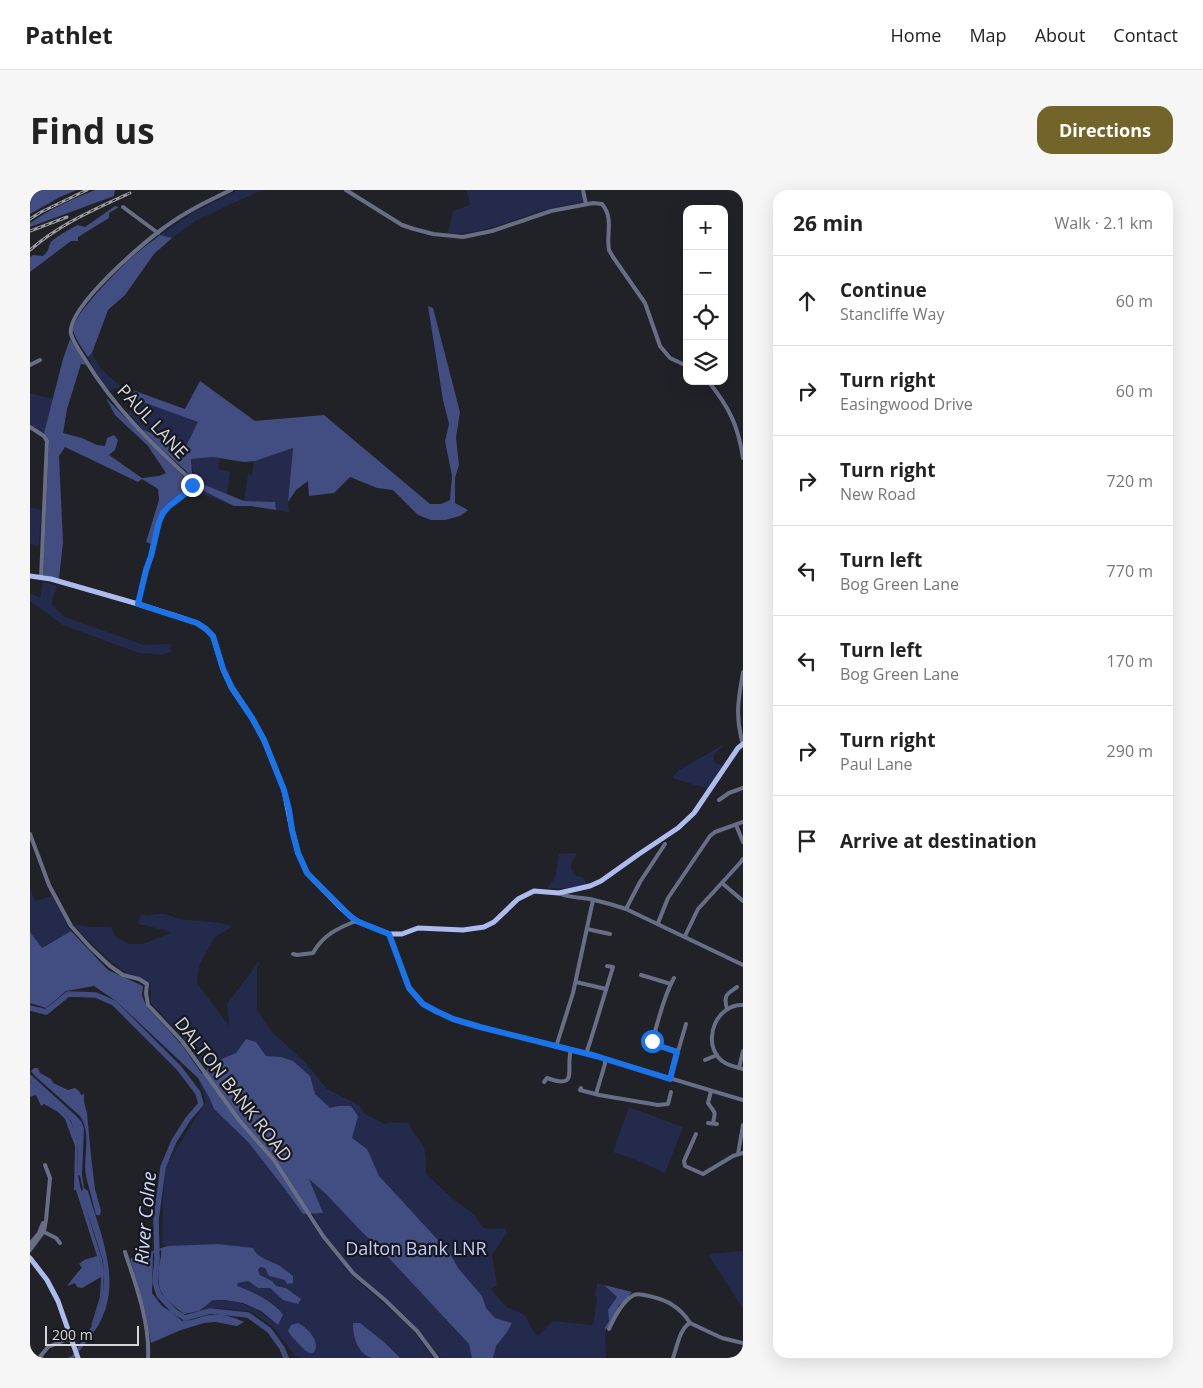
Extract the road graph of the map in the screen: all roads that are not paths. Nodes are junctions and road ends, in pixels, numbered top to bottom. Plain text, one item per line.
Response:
1 (231, 190) edge
2 (346, 190) edge
3 (583, 190) edge
4 (586, 204) junction
5 (123, 207) dead end
6 (158, 233) junction
7 (40, 360) dead end
8 (683, 364) edge
9 (30, 366) edge
10 (711, 385) edge
11 (30, 427) edge
12 (743, 458) edge
13 (30, 576) edge
14 (41, 578) junction
15 (138, 604) junction
16 (743, 672) edge
17 (743, 744) edge
18 (743, 788) edge
19 (719, 800) dead end
20 (743, 822) edge
21 (736, 825) junction
22 (30, 834) edge
23 (743, 842) edge
24 (665, 844) dead end
25 (743, 859) edge
26 (722, 883) junction
27 (559, 893) junction
28 (593, 900) junction
29 (743, 901) edge
30 (626, 909) junction
31 (356, 921) junction
32 (658, 924) junction
33 (587, 929) junction
34 (389, 934) junction
35 (610, 934) dead end
36 (685, 936) junction
37 (293, 954) dead end
38 (743, 964) edge
39 (607, 966) dead end
40 (641, 975) dead end
41 (674, 978) dead end
42 (576, 982) junction
43 (670, 984) junction
44 (737, 987) dead end
45 (606, 989) junction
46 (743, 1005) edge
47 (727, 1008) junction
48 (686, 1024) dead end
49 (556, 1047) junction
50 (571, 1050) junction
51 (743, 1051) edge
52 (677, 1052) junction
53 (586, 1054) junction
54 (717, 1055) junction
55 (605, 1059) junction
56 (705, 1060) dead end
57 (741, 1068) edge
58 (545, 1079) dead end
59 (670, 1079) junction
60 (581, 1088) dead end
61 (711, 1091) junction
62 (671, 1092) dead end
63 (596, 1094) junction
64 (743, 1100) edge
65 (708, 1123) dead end
66 (743, 1124) edge
67 (696, 1137) dead end
68 (740, 1153) edge
69 (45, 1165) dead end
70 (46, 1214) junction
71 (44, 1231) junction
72 (36, 1237) junction
73 (60, 1243) dead end
74 (30, 1244) edge
75 (30, 1250) edge
76 (125, 1252) dead end
77 (30, 1258) edge
78 (690, 1323) junction
79 (609, 1329) dead end
80 (70, 1338) junction
81 (743, 1343) edge
82 (39, 1358) edge
83 (78, 1358) edge
84 (148, 1358) edge
85 (437, 1358) edge
86 (673, 1358) edge

1 - 6 street
2 - 4 street
3 - 4 street
4 - 8 street
5 - 6 street
6 - 15 street, PAUL LANE
7 - 9 street
10 - 12 street
11 - 14 street
13 - 14 main road
14 - 15 main road
15 - 31 main road
16 - 17 street
17 - 27 main road
18 - 19 street
20 - 21 street
21 - 23 street
21 - 32 street
22 - 85 street, DALTON BANK ROAD
24 - 30 street
25 - 26 street
26 - 29 street
26 - 36 street
27 - 28 street
27 - 34 main road
28 - 30 street
28 - 33 street
30 - 32 street
31 - 34 main road
31 - 37 street
32 - 36 street
33 - 35 street
33 - 42 street
34 - 49 street
36 - 38 street
39 - 45 street
40 - 43 street
41 - 43 street
42 - 45 street
42 - 49 street
43 - 52 street
44 - 47 street
45 - 53 street
46 - 47 street
47 - 54 street
48 - 52 street
49 - 50 street
50 - 53 street
50 - 58 street
51 - 57 street
52 - 59 street
53 - 55 street
54 - 56 street
54 - 57 street
55 - 59 street
55 - 63 street
59 - 61 street
60 - 63 street
61 - 64 street
61 - 65 street
62 - 63 street
66 - 68 street
67 - 68 street
69 - 70 street
70 - 71 street
70 - 72 street
71 - 72 street
71 - 73 street
71 - 75 street
72 - 74 street
76 - 84 street
77 - 80 main road
78 - 79 street
78 - 81 street
78 - 86 street
80 - 82 street
80 - 83 main road

